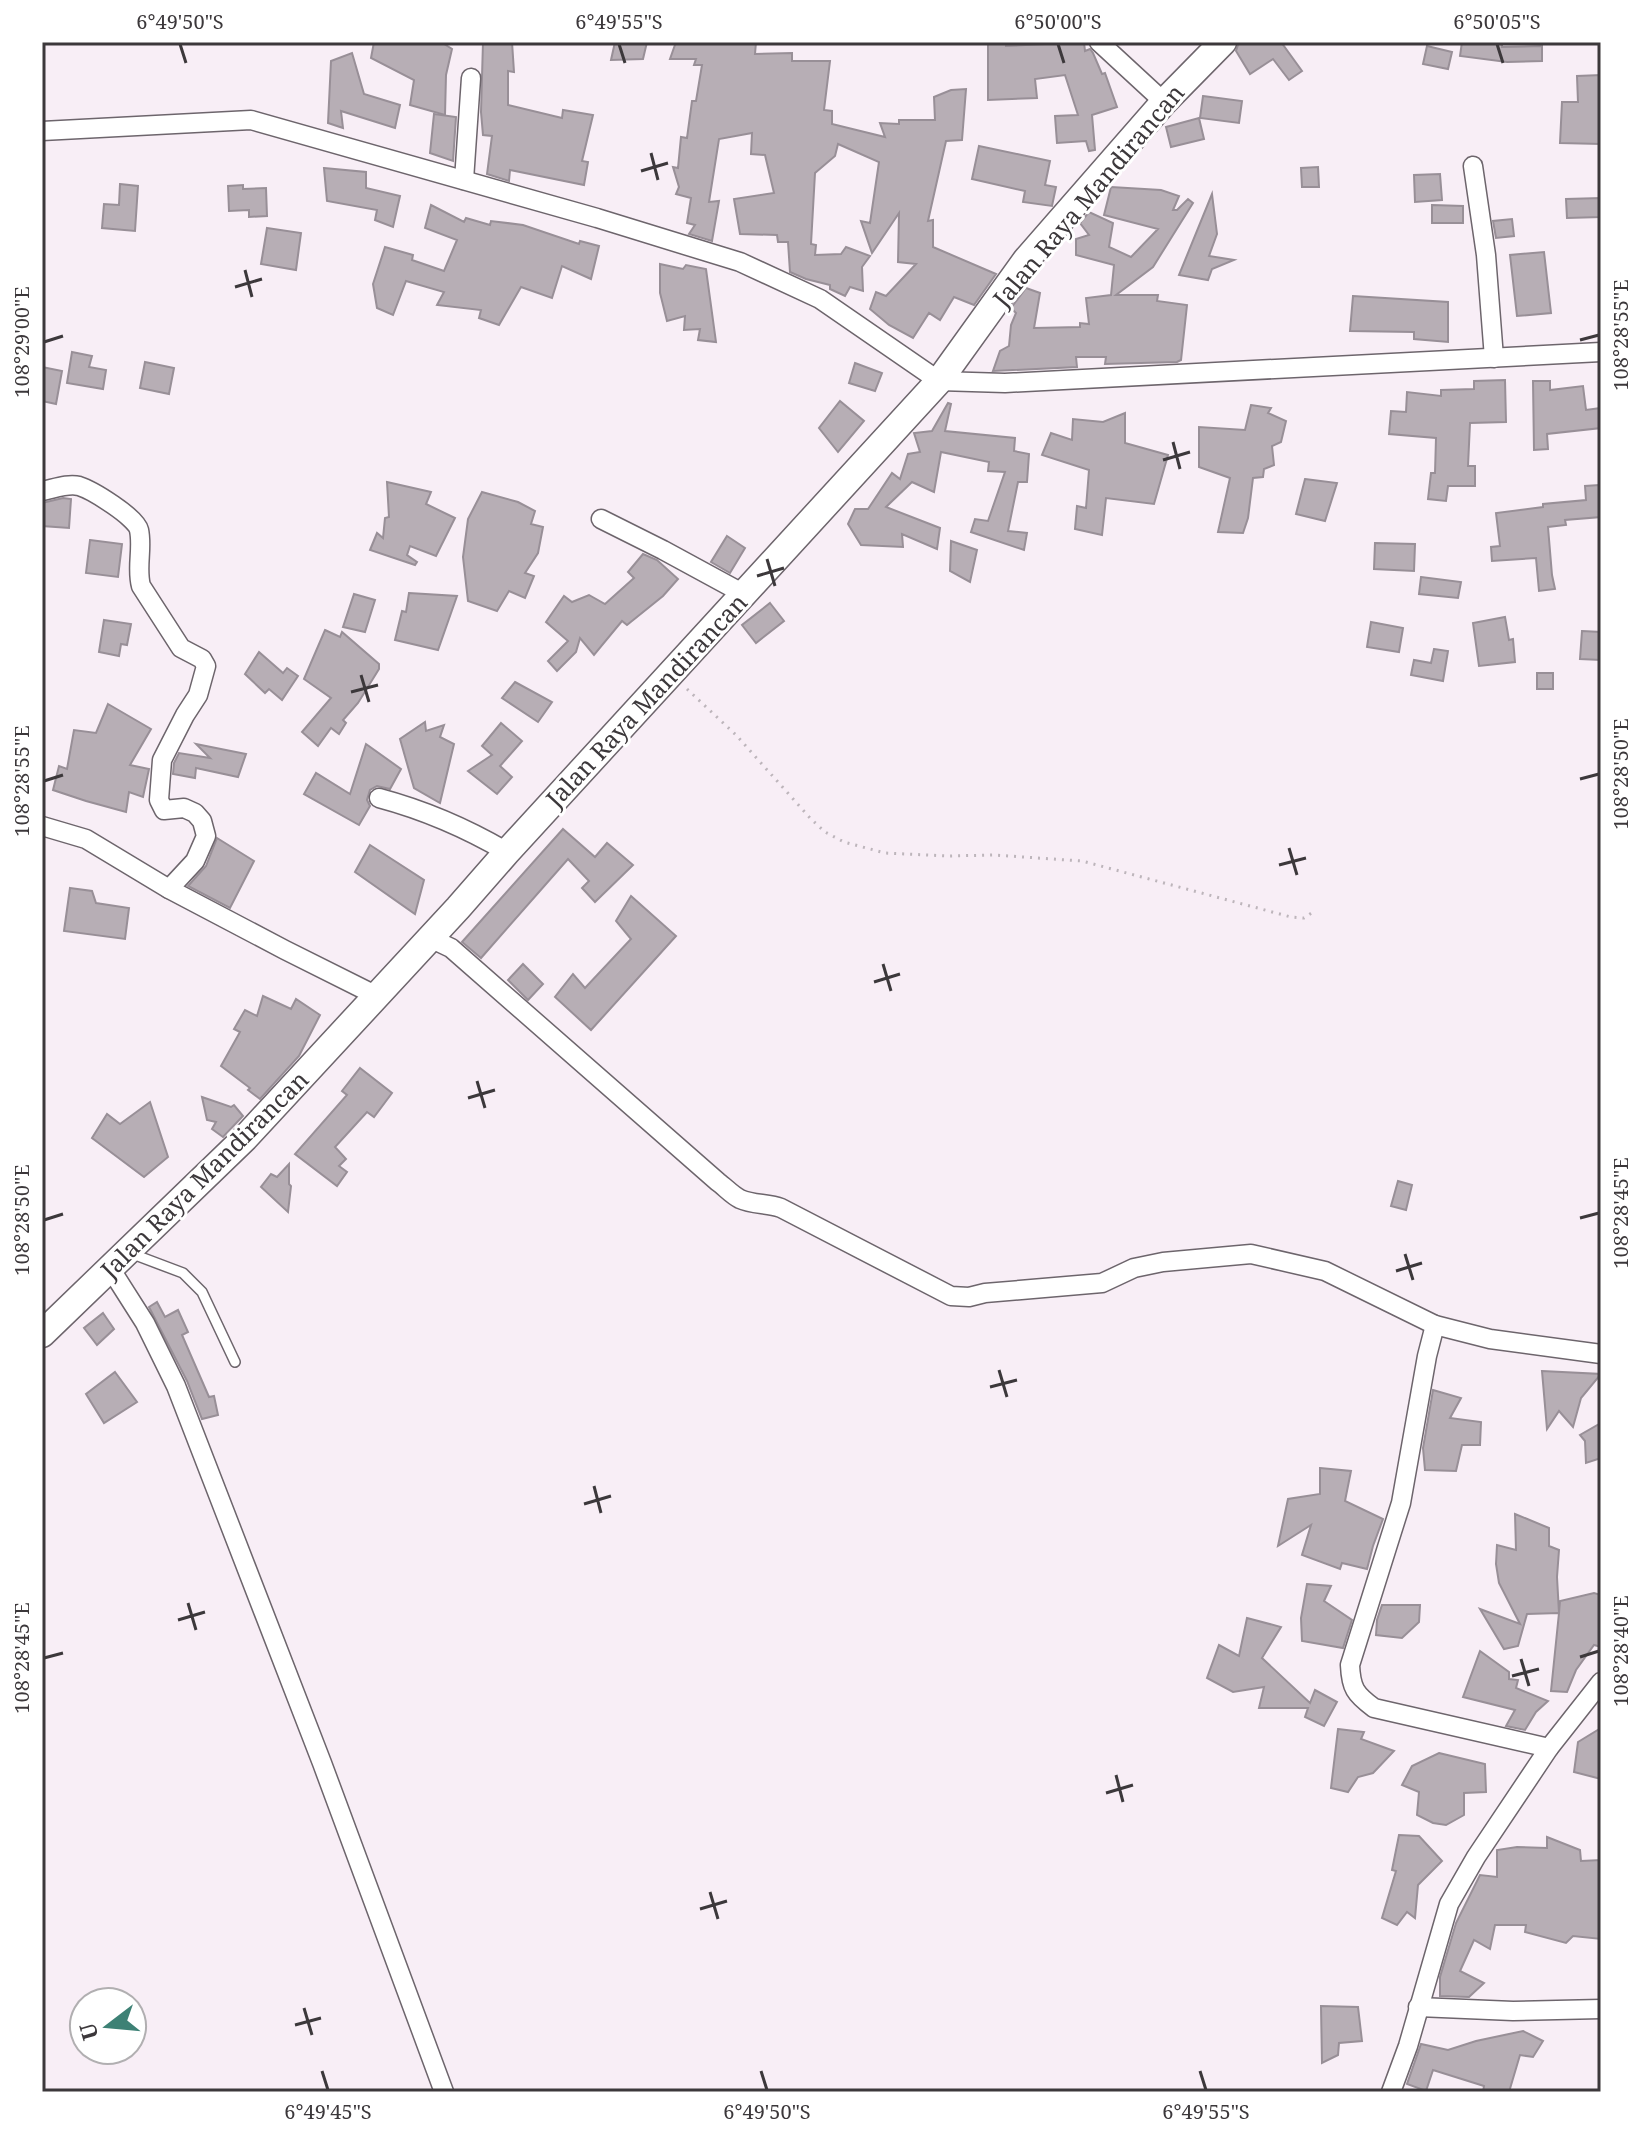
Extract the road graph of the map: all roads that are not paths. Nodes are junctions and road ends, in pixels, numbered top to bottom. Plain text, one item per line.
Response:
1 (1099, 42) edge
2 (1223, 42) edge
3 (471, 78) dead end
4 (1164, 102) junction
5 (42, 131) edge
6 (1473, 166) dead end
7 (464, 180) junction
8 (1601, 352) edge
9 (1494, 358) junction
10 (939, 381) junction
11 (42, 491) edge
12 (601, 519) dead end
13 (744, 594) junction
14 (379, 798) dead end
15 (42, 826) edge
16 (507, 852) junction
17 (169, 889) junction
18 (430, 938) junction
19 (377, 996) junction
20 (119, 1260) junction
21 (1435, 1325) junction
22 (42, 1334) edge
23 (1601, 1354) edge
24 (235, 1362) dead end
25 (1601, 1682) edge
26 (1549, 1748) junction
27 (1418, 2007) junction
28 (1601, 2009) edge
29 (444, 2092) edge
30 (1391, 2092) edge

1 - 4 street
2 - 4 street, Jalan Raya Mandirancan
3 - 7 street
4 - 10 street, Jalan Raya Mandirancan
5 - 7 street
6 - 9 street
7 - 10 street
8 - 9 street
9 - 10 street
10 - 13 street, Jalan Raya Mandirancan
11 - 17 street
12 - 13 street
13 - 16 street, Jalan Raya Mandirancan
14 - 16 street
15 - 17 street
16 - 18 street, Jalan Raya Mandirancan
17 - 19 street
18 - 19 street, Jalan Raya Mandirancan
18 - 21 street
19 - 20 street, Jalan Raya Mandirancan
20 - 22 street, Jalan Raya Mandirancan
20 - 24 lane
20 - 29 street
21 - 23 street
21 - 26 street
25 - 26 street
26 - 27 street
27 - 28 street
27 - 30 street

